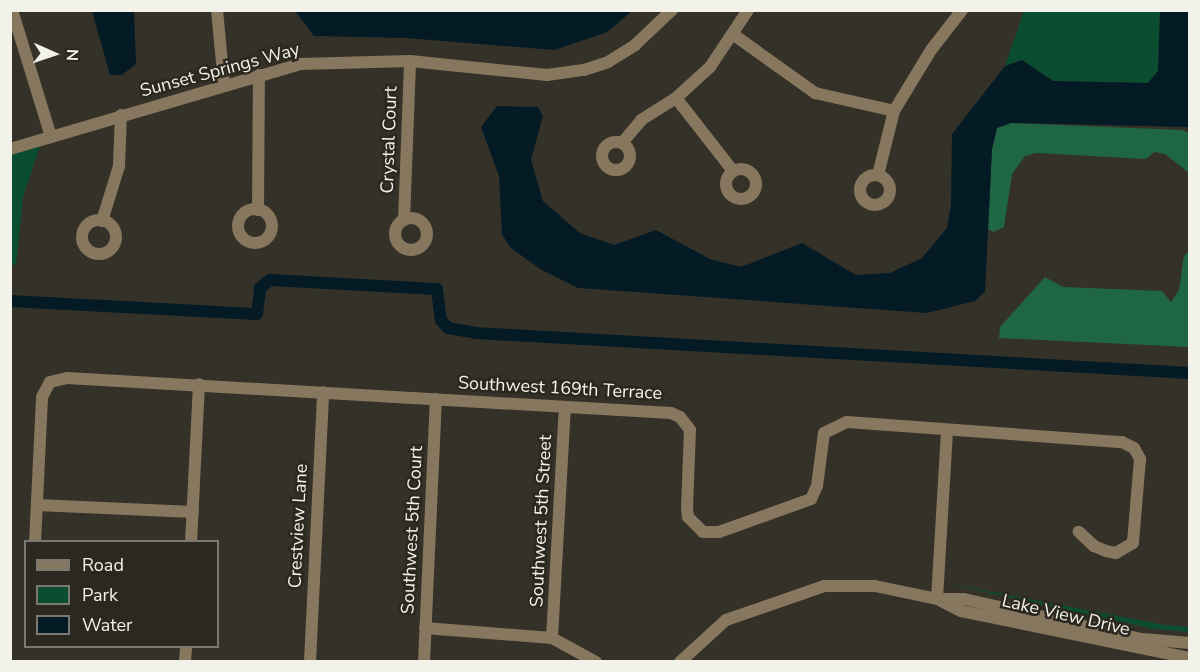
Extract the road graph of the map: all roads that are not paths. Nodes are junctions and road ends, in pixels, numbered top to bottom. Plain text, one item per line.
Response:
1 (12, 10) edge
2 (217, 10) edge
3 (672, 10) edge
4 (748, 10) edge
5 (962, 10) edge
6 (734, 35) junction
7 (410, 61) junction
8 (259, 75) junction
9 (224, 84) junction
10 (676, 98) junction
11 (894, 111) junction
12 (121, 115) junction
13 (51, 137) junction
14 (622, 143) dead end
15 (10, 149) edge
16 (733, 171) dead end
17 (878, 175) dead end
18 (258, 210) dead end
19 (404, 220) dead end
20 (102, 221) dead end
21 (199, 384) junction
22 (323, 392) junction
23 (436, 399) junction
24 (565, 407) junction
25 (947, 432) junction
26 (37, 505) junction
27 (193, 512) junction
28 (1079, 532) dead end
29 (35, 540) edge
30 (191, 540) edge
31 (938, 599) junction
32 (425, 628) junction
33 (552, 638) junction
34 (1190, 644) edge
35 (1190, 658) edge
36 (310, 662) edge
37 (423, 662) edge
38 (596, 662) edge
39 (680, 662) edge

1 - 13 street
2 - 9 street
3 - 7 street, Sunset Springs Way
4 - 6 street
5 - 11 street
6 - 10 street
6 - 11 street
7 - 8 street, Sunset Springs Way
7 - 19 street, Crystal Court
8 - 9 street, Sunset Springs Way
8 - 18 street
9 - 12 street, Sunset Springs Way
10 - 14 street
10 - 16 street
11 - 17 street
12 - 13 street, Sunset Springs Way
12 - 20 street
13 - 15 street, Sunset Springs Way
21 - 22 street, Southwest 169th Terrace
21 - 26 street, Southwest 169th Terrace
21 - 27 street
22 - 23 street, Southwest 169th Terrace
22 - 36 street, Crestview Lane
23 - 24 street, Southwest 169th Terrace
23 - 32 street, Southwest 5th Court
24 - 25 street, Southwest 169th Terrace
24 - 33 street, Southwest 5th Street
25 - 28 street, Southwest 169th Terrace
25 - 31 street
26 - 27 street
26 - 29 street
27 - 30 street
31 - 34 street, Lake View Drive
31 - 35 street, Lake View Drive
31 - 39 street, Lake View Drive
32 - 33 street
32 - 37 street, Southwest 5th Court
33 - 38 street

